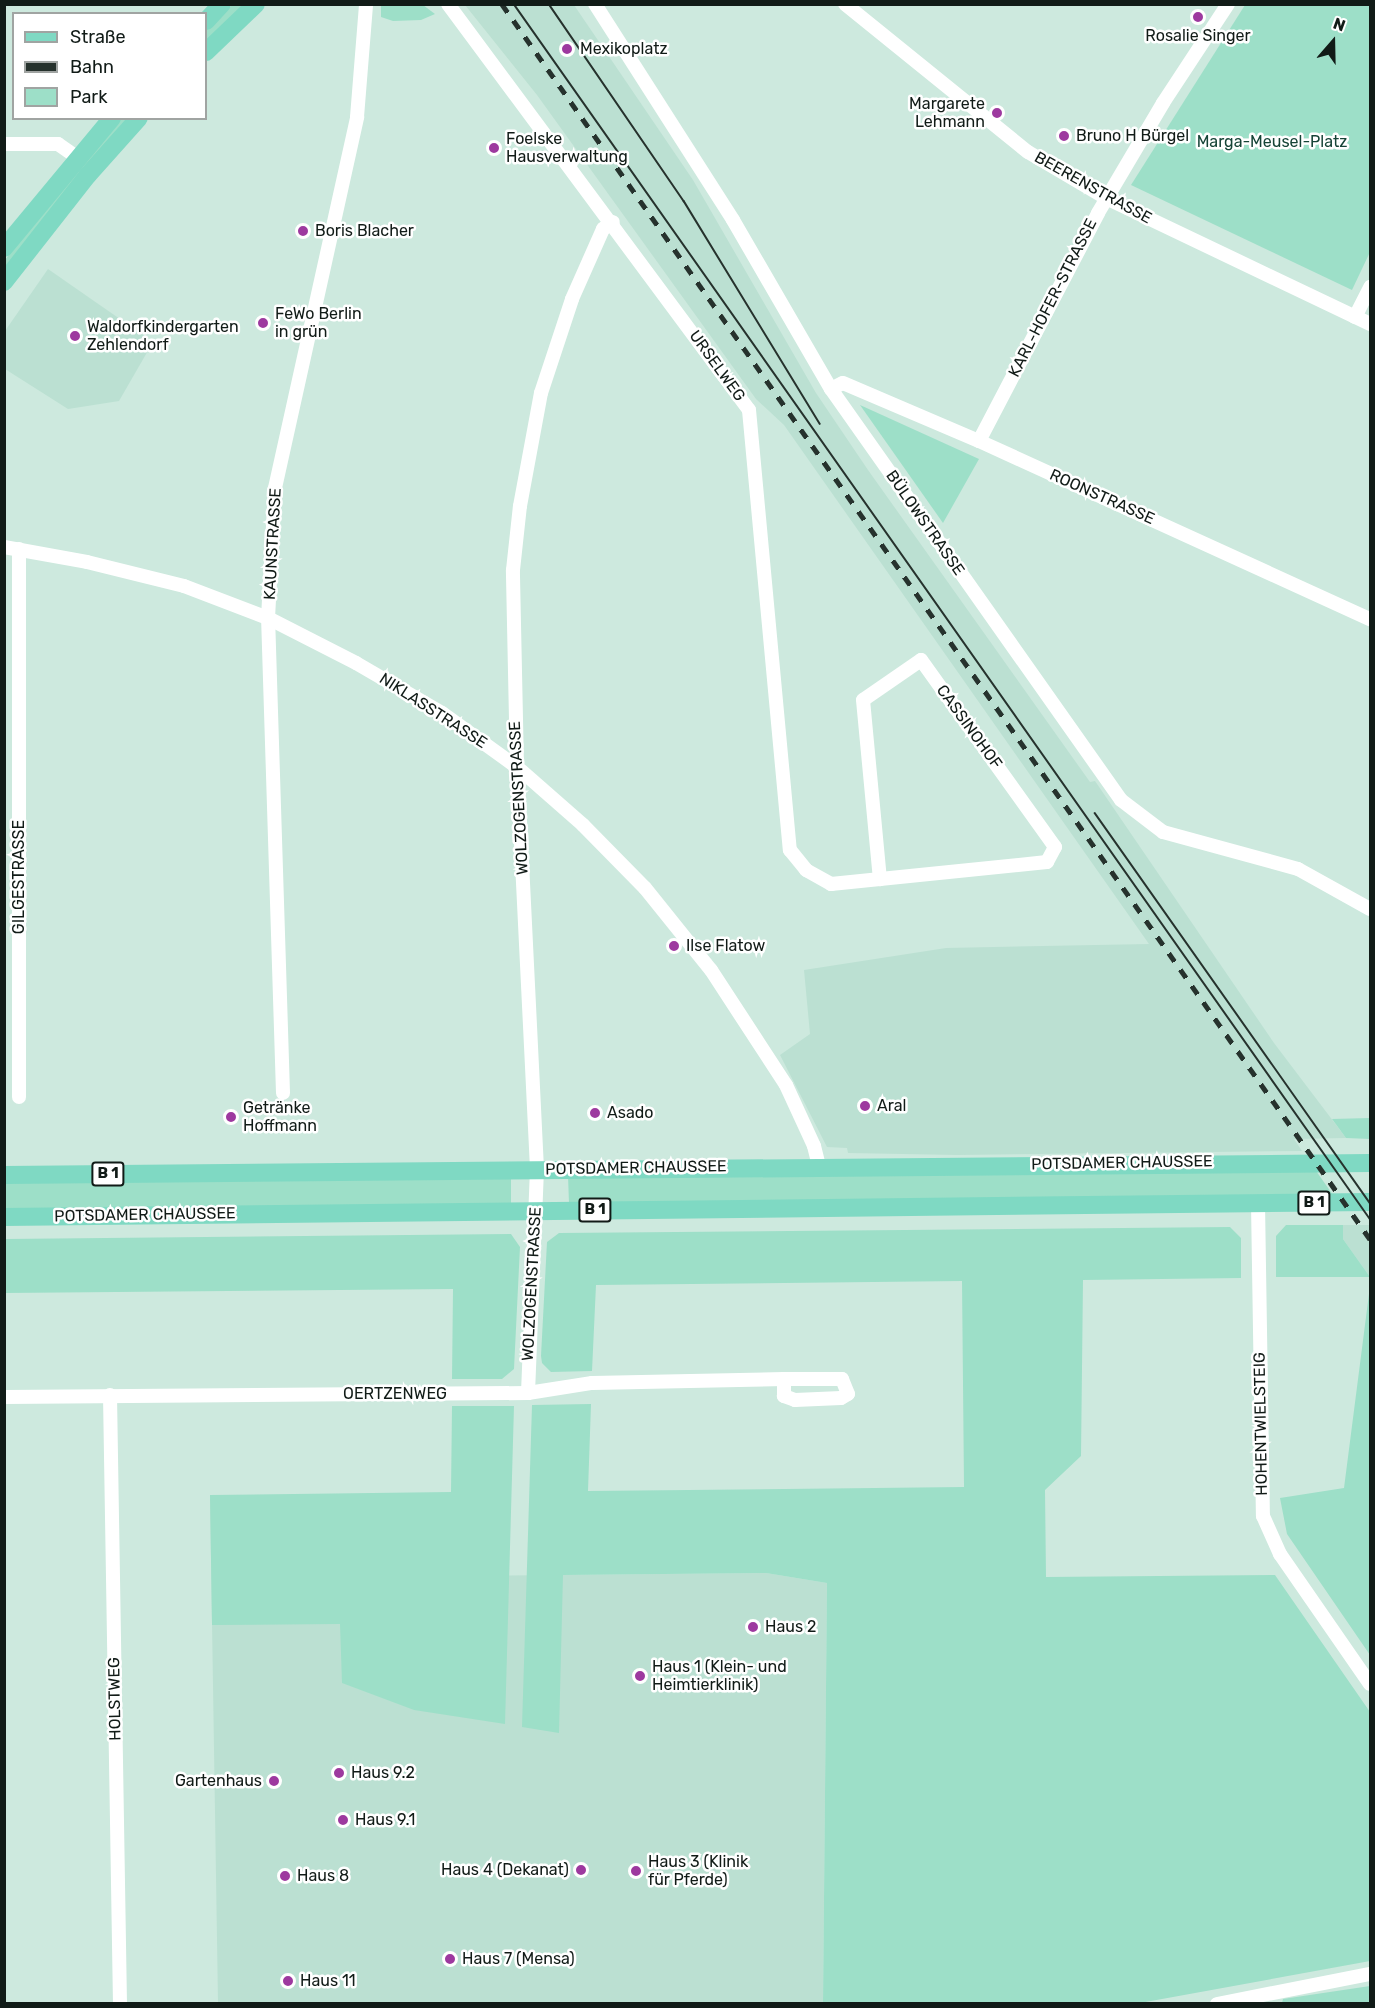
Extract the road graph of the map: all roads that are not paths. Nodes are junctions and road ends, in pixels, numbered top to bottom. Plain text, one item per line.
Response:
1 (222, 4) edge
2 (256, 4) edge
3 (366, 4) edge
4 (448, 4) edge
5 (595, 4) edge
6 (845, 4) edge
7 (1228, 4) edge
8 (207, 20) edge
9 (207, 51) edge
10 (110, 120) edge
11 (137, 120) edge
12 (4, 144) edge
13 (78, 158) junction
14 (1106, 198) junction
15 (613, 222) junction
16 (4, 248) edge
17 (4, 282) edge
18 (1371, 287) edge
19 (1355, 317) junction
20 (1371, 324) edge
21 (831, 389) junction
22 (979, 441) junction
23 (4, 547) edge
24 (19, 549) junction
25 (268, 618) junction
26 (1371, 619) edge
27 (517, 768) junction
28 (806, 870) joint
29 (880, 879) junction
30 (1371, 909) edge
31 (283, 1092) dead end
32 (19, 1097) dead end
33 (1371, 1163) edge
34 (819, 1166) junction
35 (537, 1169) junction
36 (4, 1175) edge
37 (1371, 1202) edge
38 (1258, 1203) junction
39 (535, 1211) junction
40 (4, 1216) edge
41 (784, 1380) dead end
42 (528, 1393) junction
43 (110, 1395) junction
44 (4, 1397) edge
45 (1371, 1684) edge
46 (1371, 1974) edge
47 (1269, 1998) edge
48 (120, 2004) edge
49 (1217, 2004) edge

1 - 8 main road
2 - 9 main road
3 - 25 street, KAUNSTRASSE
4 - 15 street, URSELWEG
5 - 21 street, BÜLOWSTRASSE
6 - 14 street, BEERENSTRASSE
7 - 14 street, KARL-HOFER-STRASSE
10 - 13 main road
11 - 17 main road
12 - 13 street
13 - 16 main road
14 - 19 street, BEERENSTRASSE
14 - 22 street, KARL-HOFER-STRASSE
15 - 27 street, WOLZOGENSTRASSE
15 - 28 street, URSELWEG
18 - 19 street
19 - 20 street, BEERENSTRASSE
21 - 22 street, ROONSTRASSE
21 - 30 street, BÜLOWSTRASSE
22 - 26 street, ROONSTRASSE
23 - 24 street, NIKLASSTRASSE
24 - 25 street, NIKLASSTRASSE
24 - 32 street, GILGESTRASSE
25 - 27 street, NIKLASSTRASSE
25 - 31 street, KAUNSTRASSE
27 - 34 street, NIKLASSTRASSE
27 - 35 street, WOLZOGENSTRASSE
28 - 29 street, CASSINOHOF
29 - 29 street, CASSINOHOF
33 - 34 main road, POTSDAMER CHAUSSEE / B 1
34 - 35 main road, POTSDAMER CHAUSSEE / B 1
35 - 36 main road, POTSDAMER CHAUSSEE / B 1
35 - 39 street, WOLZOGENSTRASSE
37 - 38 main road, B 1
38 - 39 main road, POTSDAMER CHAUSSEE / B 1
38 - 45 street, HOHENTWIELSTEIG
39 - 40 main road, POTSDAMER CHAUSSEE / B 1
39 - 42 street, WOLZOGENSTRASSE
41 - 42 street, OERTZENWEG
42 - 43 street, OERTZENWEG
43 - 44 street, OERTZENWEG
43 - 48 street, HOLSTWEG
46 - 47 street
47 - 49 street

